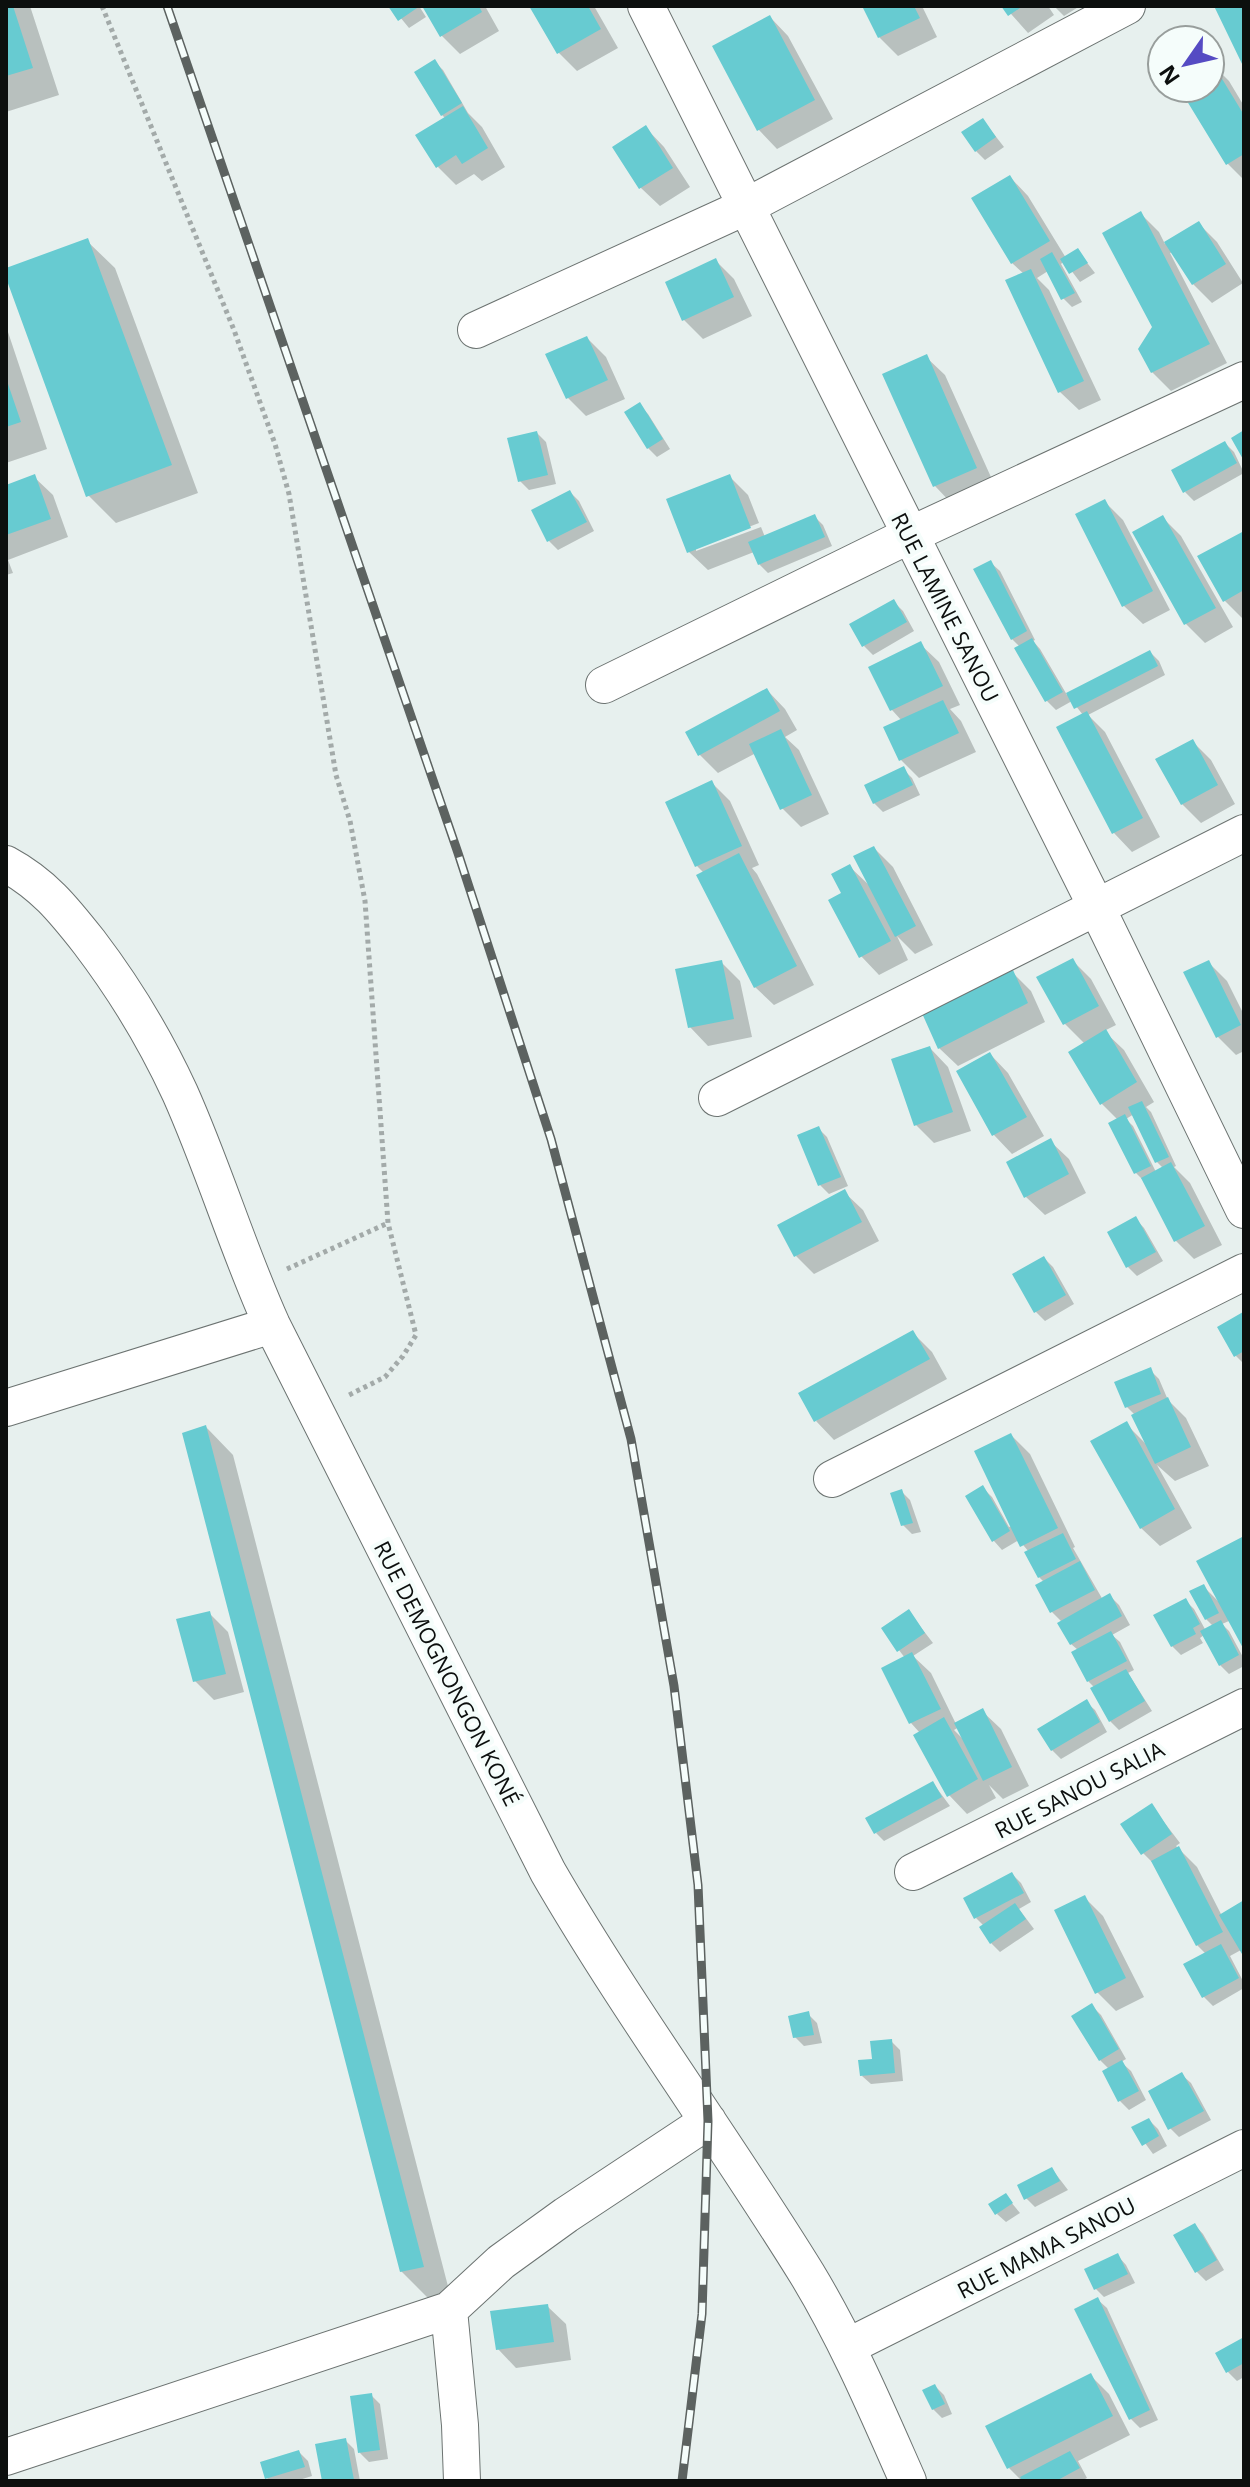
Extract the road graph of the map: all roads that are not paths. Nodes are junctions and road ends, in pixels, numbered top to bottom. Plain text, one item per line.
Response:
1 (646, 6) edge
2 (1127, 6) edge
3 (745, 207) junction
4 (476, 330) dead end
5 (1244, 380) edge
6 (910, 535) junction
7 (604, 685) dead end
8 (1244, 833) edge
9 (6, 864) edge
10 (1096, 906) junction
11 (717, 1098) dead end
12 (1244, 1210) edge
13 (1244, 1272) edge
14 (272, 1325) junction
15 (6, 1408) edge
16 (832, 1479) dead end
17 (1244, 1707) edge
18 (913, 1872) dead end
19 (708, 2121) junction
20 (1244, 2148) edge
21 (449, 2310) junction
22 (847, 2347) junction
23 (6, 2457) edge
24 (462, 2481) edge
25 (908, 2481) edge

1 - 3 street, RUE LAMINE SANOU
2 - 3 street
3 - 4 street
3 - 6 street, RUE LAMINE SANOU
5 - 6 street
6 - 7 street
6 - 10 street, RUE LAMINE SANOU
8 - 10 street
9 - 14 street, RUE DEMOGNONGON KONÉ
10 - 11 street
10 - 12 street, RUE LAMINE SANOU
13 - 16 street
14 - 15 street
14 - 19 street, RUE DEMOGNONGON KONÉ
17 - 18 street, RUE SANOU SALIA
19 - 21 street
19 - 22 street, RUE DEMOGNONGON KONÉ
20 - 22 street, RUE MAMA SANOU
21 - 23 street
21 - 24 street
22 - 25 street, RUE DEMOGNONGON KONÉ

